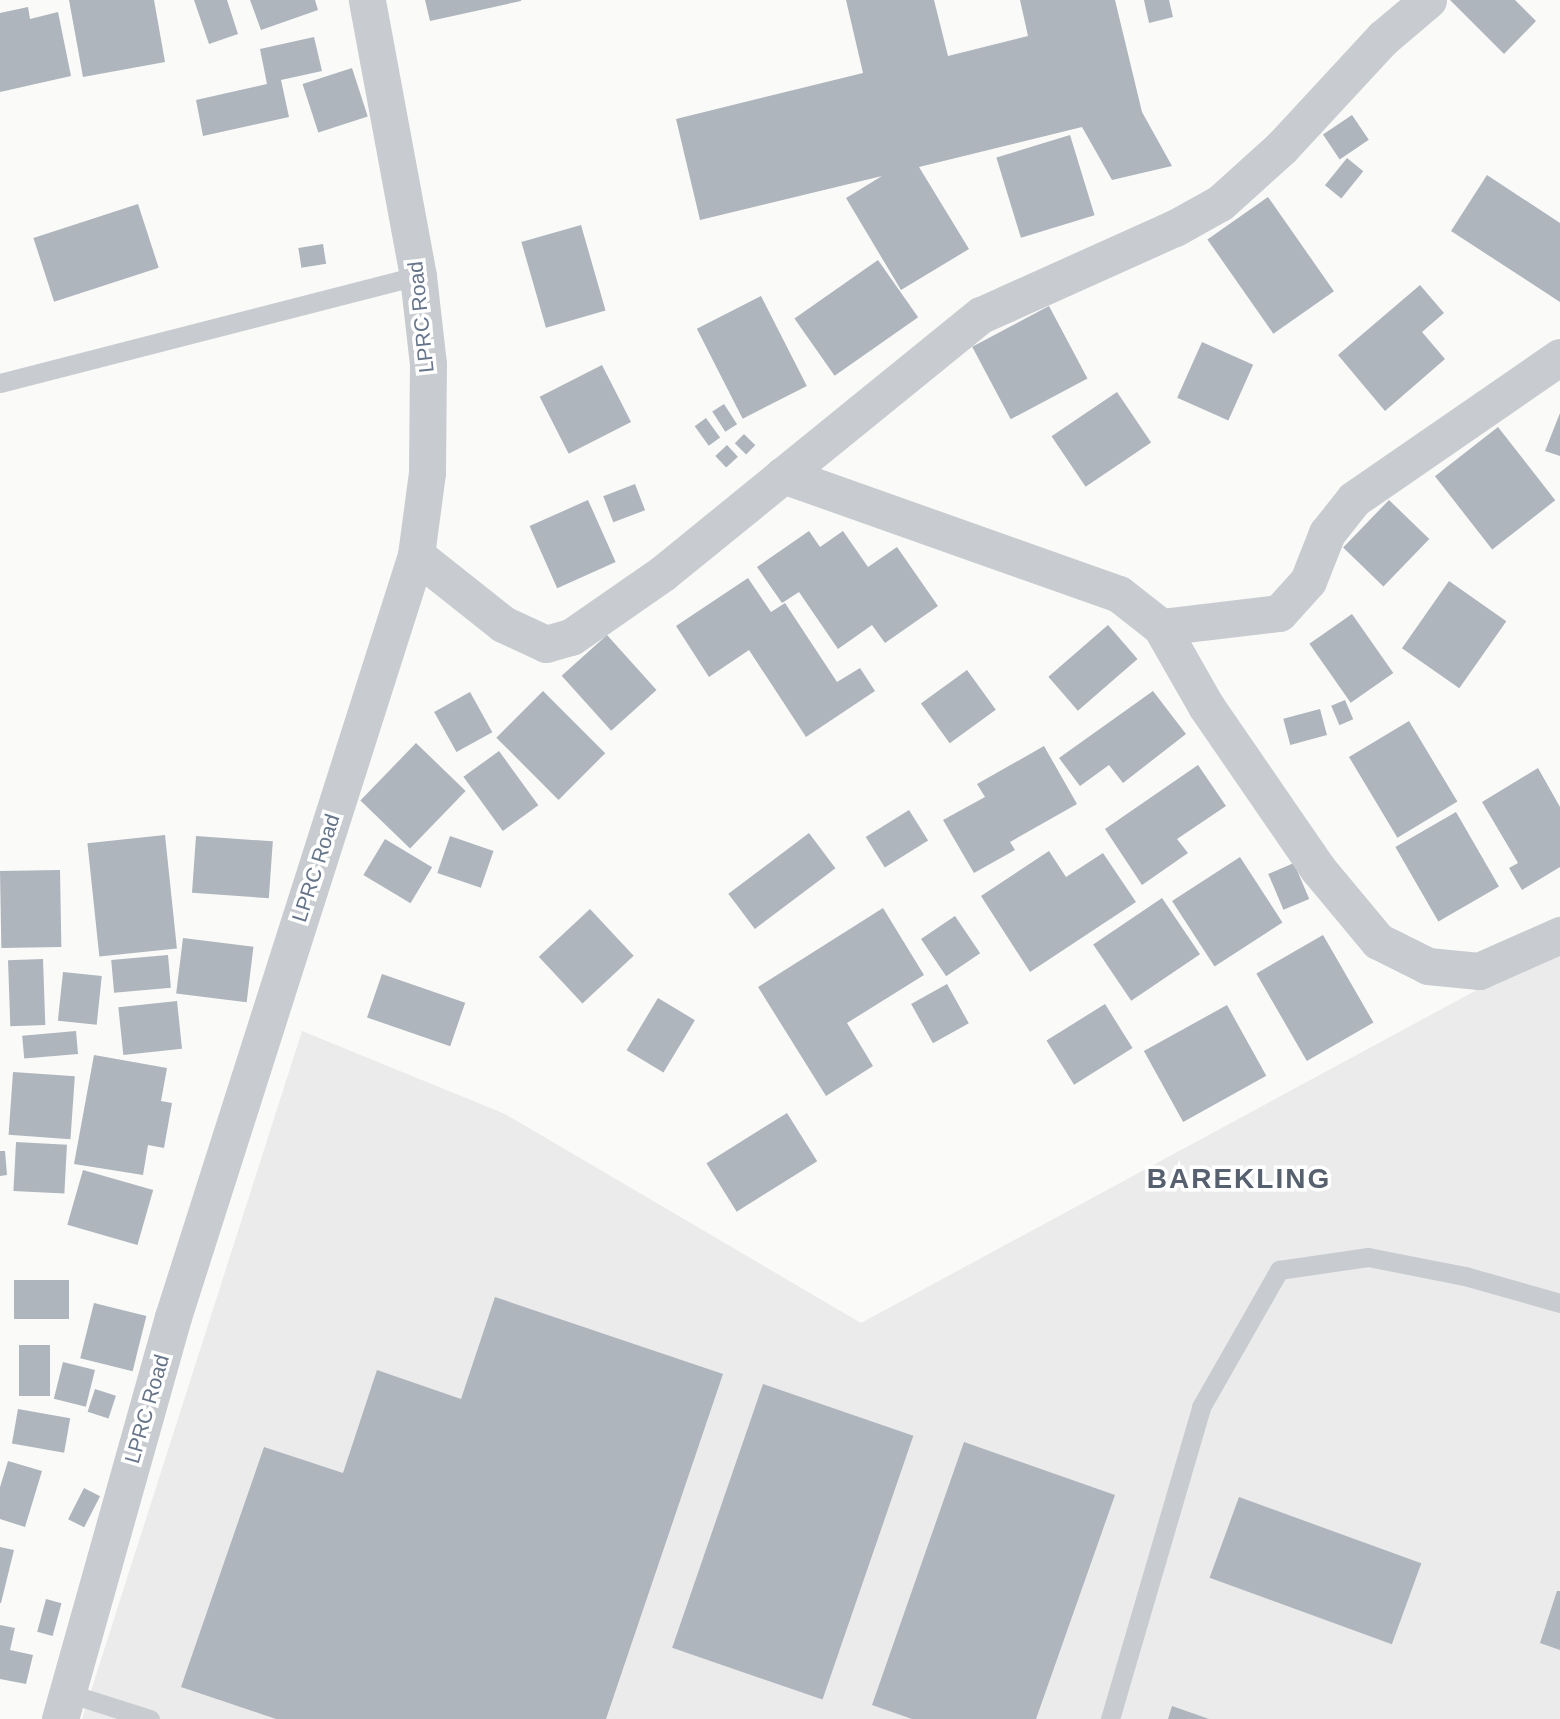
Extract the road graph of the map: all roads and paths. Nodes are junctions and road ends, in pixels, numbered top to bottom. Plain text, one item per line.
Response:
1 (367, 0) edge
2 (1428, 0) edge
3 (418, 276) junction
4 (1560, 357) edge
5 (0, 383) edge
6 (783, 475) junction
7 (416, 555) junction
8 (1161, 627) junction
9 (1560, 935) edge
10 (1560, 1303) edge
11 (64, 1706) edge
12 (149, 1719) edge
13 (1110, 1719) edge

1 - 3 street, LPRC Road
2 - 6 street
3 - 5 lane
3 - 7 street, LPRC Road
4 - 8 street
6 - 7 street
6 - 8 street
7 - 11 street, LPRC Road
8 - 9 street
10 - 13 lane
11 - 12 lane

